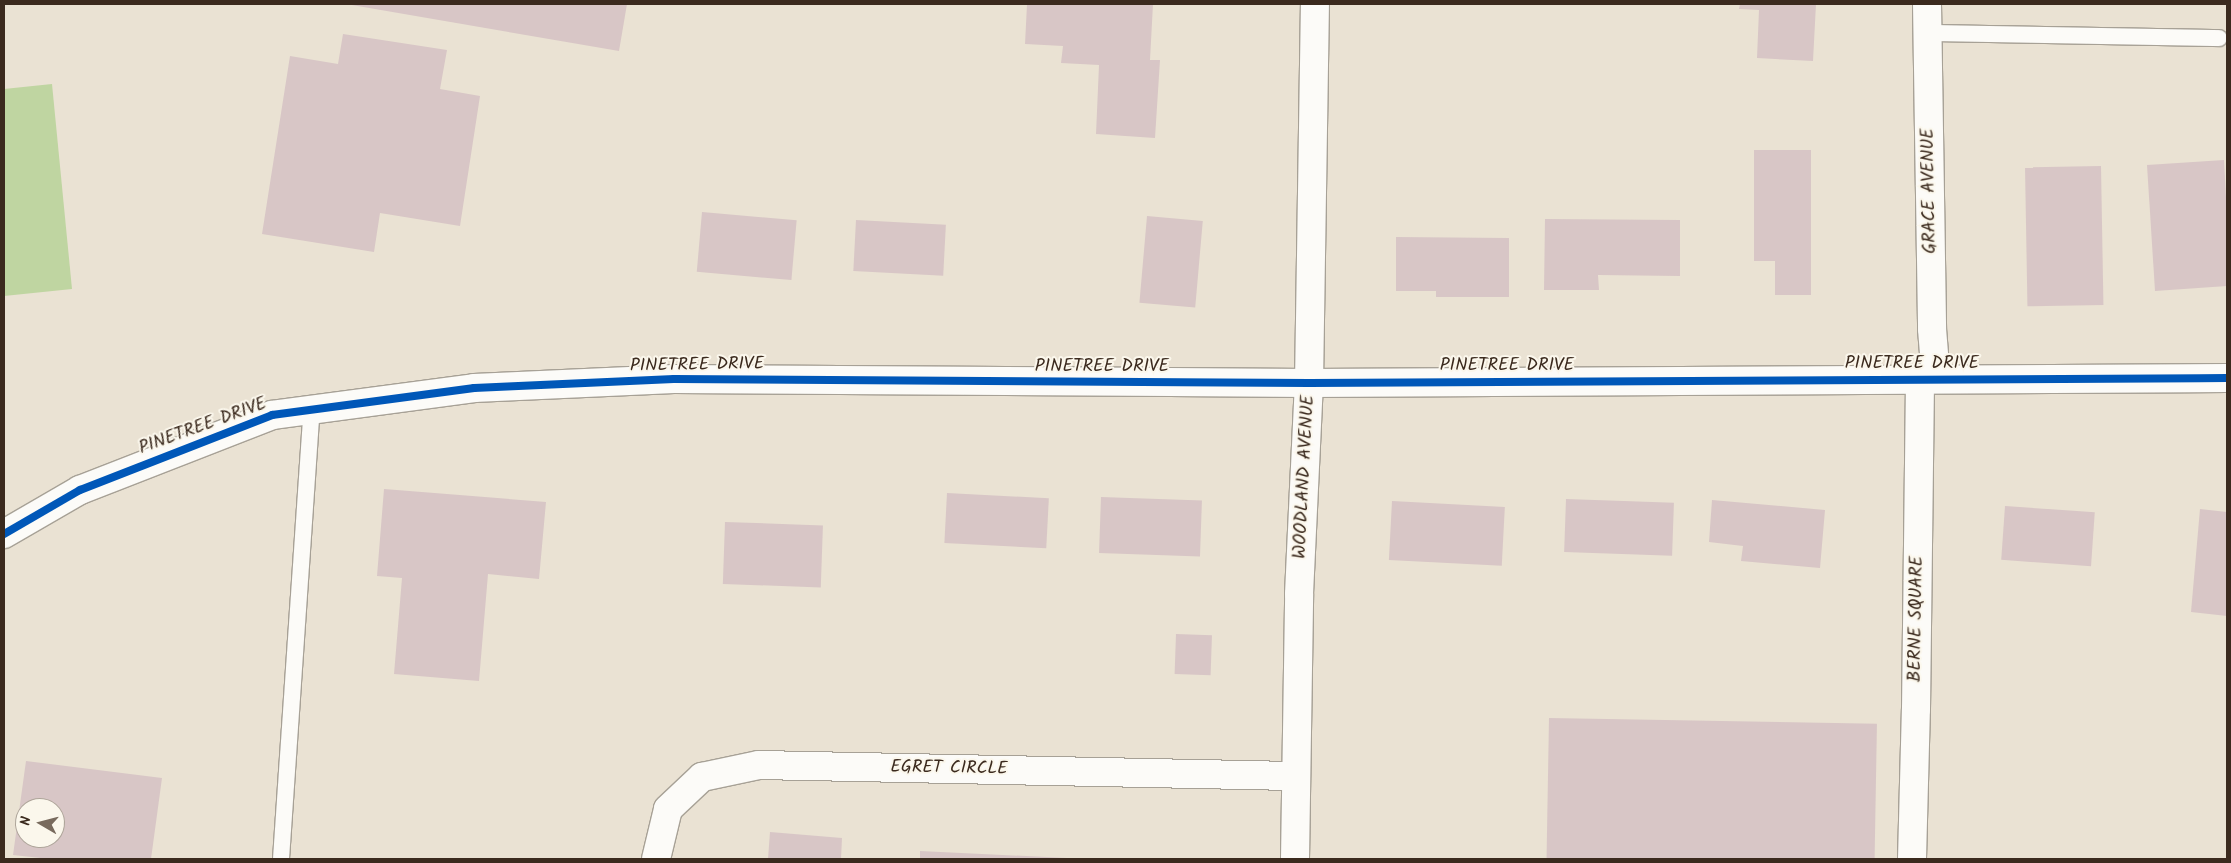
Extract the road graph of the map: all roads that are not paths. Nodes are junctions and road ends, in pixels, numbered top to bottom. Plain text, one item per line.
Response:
1 (1315, 4) edge
2 (1927, 4) edge
3 (1928, 33) junction
4 (2219, 38) dead end
5 (1928, 378) junction
6 (2227, 378) edge
7 (1310, 383) junction
8 (312, 410) junction
9 (4, 534) edge
10 (1295, 776) junction
11 (281, 859) edge
12 (656, 859) edge
13 (1295, 859) edge
14 (1912, 859) edge

1 - 7 street, WOODLAND AVENUE
2 - 3 street, GRACE AVENUE
3 - 4 lane
3 - 5 street, GRACE AVENUE
5 - 6 street, PINETREE DRIVE
5 - 7 street, PINETREE DRIVE
5 - 14 street, BERNE SQUARE
7 - 8 street, PINETREE DRIVE
7 - 10 street, WOODLAND AVENUE
8 - 9 street, PINETREE DRIVE
8 - 11 lane
10 - 12 street, EGRET CIRCLE
10 - 13 street, WOODLAND AVENUE

